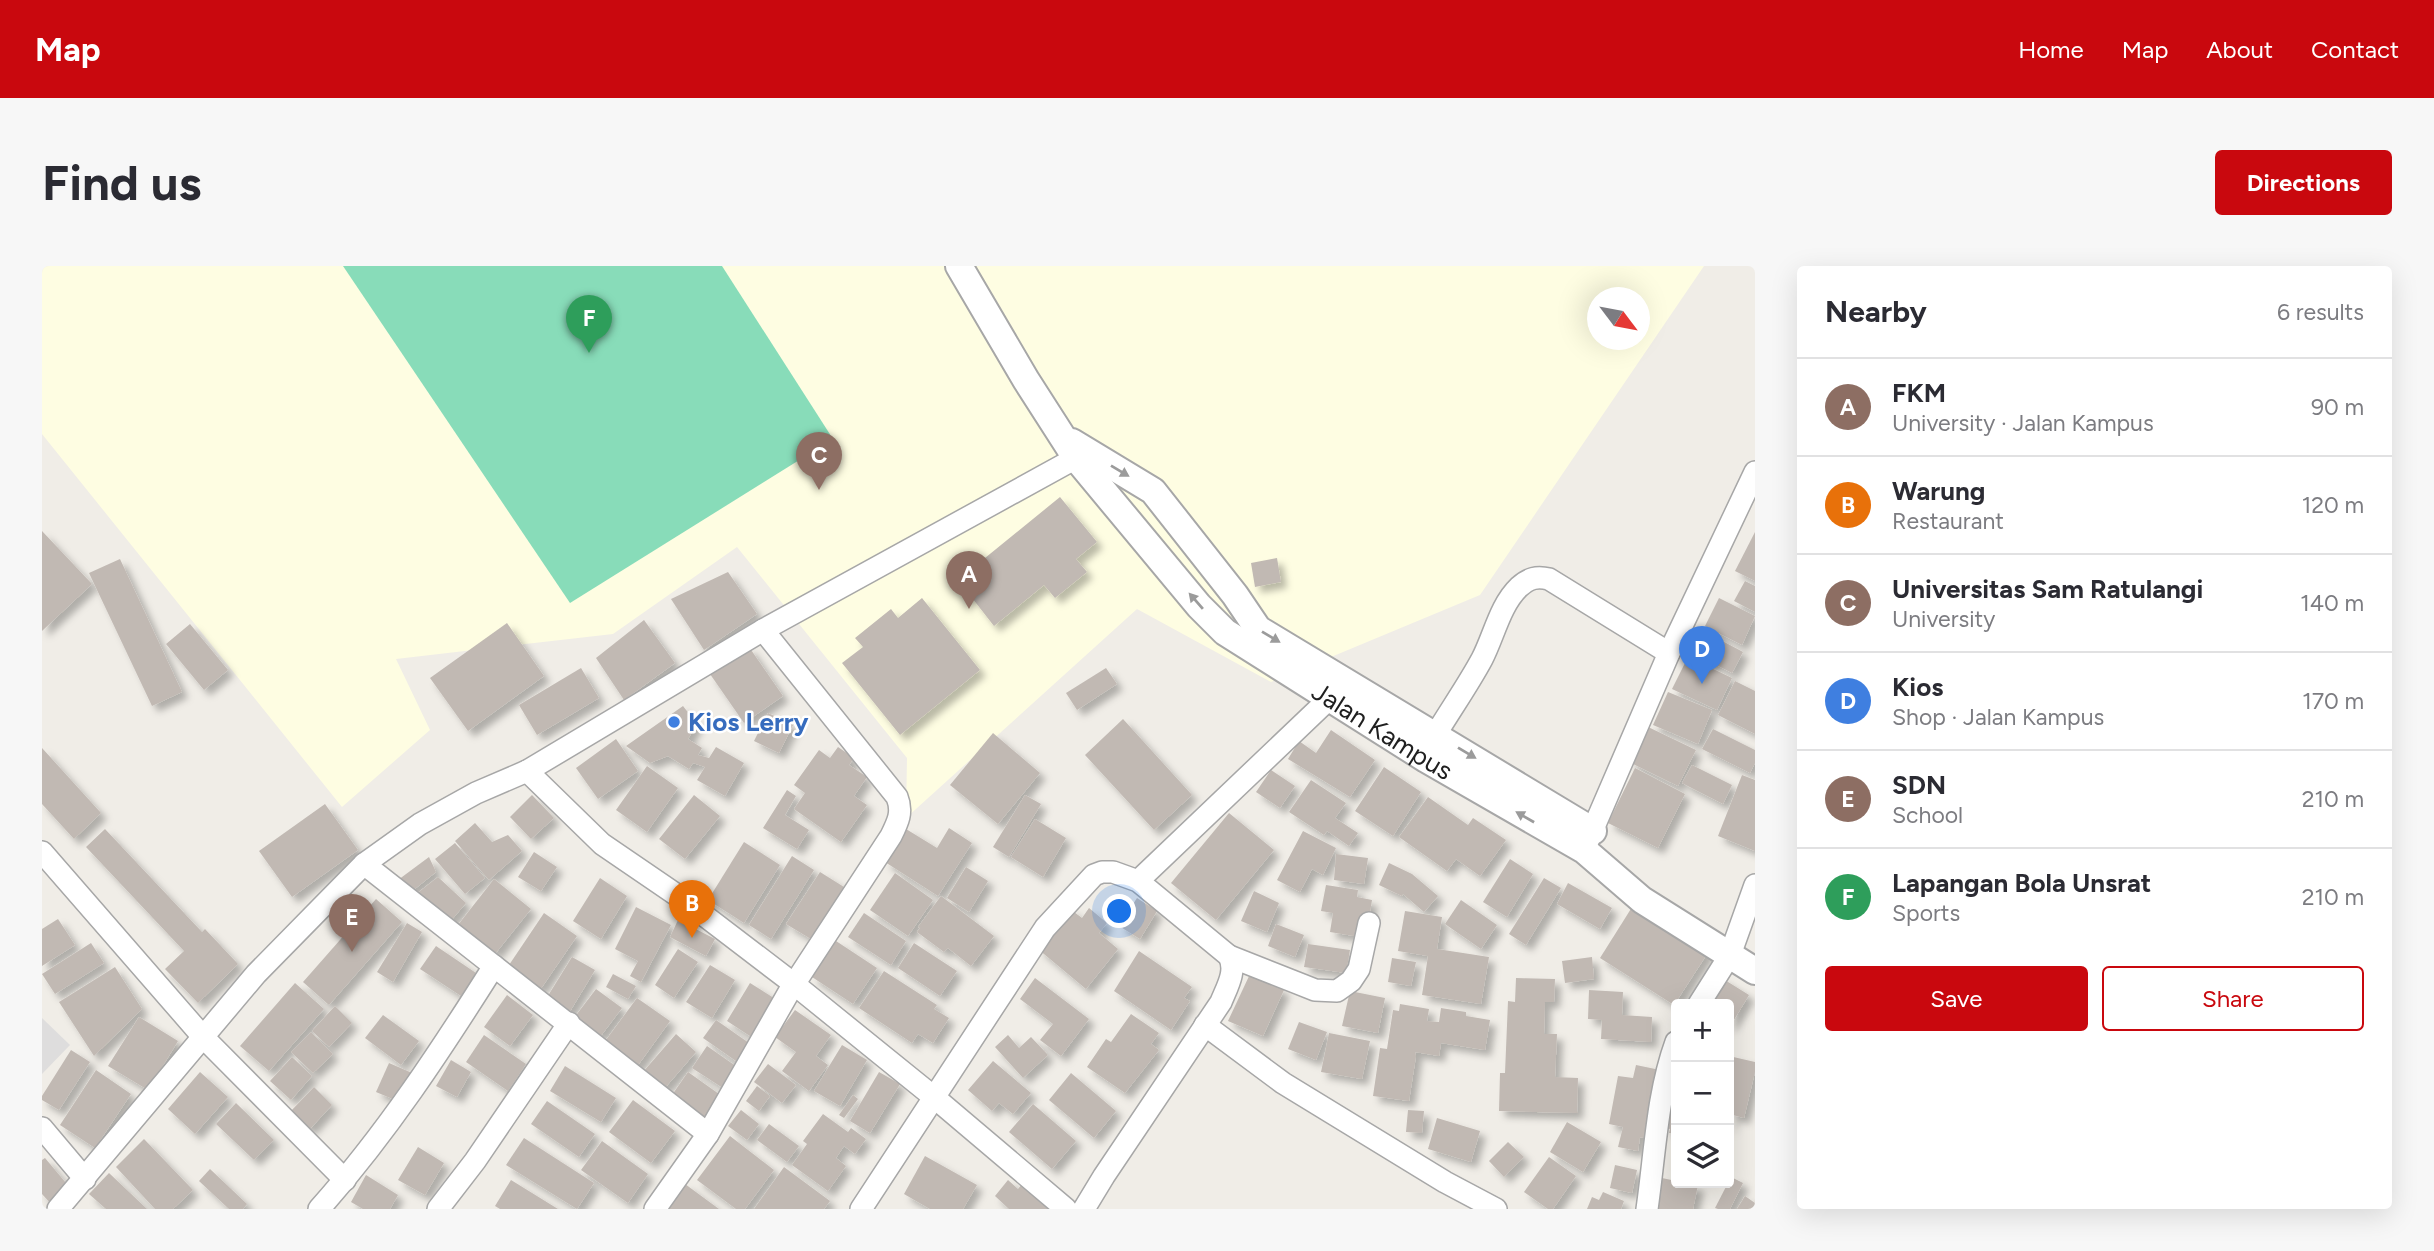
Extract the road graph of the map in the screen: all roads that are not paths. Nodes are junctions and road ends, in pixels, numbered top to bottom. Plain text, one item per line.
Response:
1 (959, 266) edge
2 (1069, 447) junction
3 (1755, 472) edge
4 (763, 630) junction
5 (1669, 653) junction
6 (1331, 697) junction
7 (1436, 734) junction
8 (527, 771) junction
9 (1588, 840) junction
10 (42, 852) edge
11 (364, 864) junction
12 (1138, 881) junction
13 (1755, 885) edge
14 (1369, 923) dead end
15 (1229, 956) junction
16 (1730, 956) junction
17 (494, 966) junction
18 (1755, 971) edge
19 (794, 984) junction
20 (1702, 999) edge
21 (569, 1023) junction
22 (1205, 1026) junction
23 (204, 1038) junction
24 (1671, 1056) edge
25 (936, 1098) junction
26 (42, 1128) edge
27 (708, 1134) junction
28 (85, 1179) junction
29 (345, 1180) junction
30 (58, 1209) edge
31 (319, 1209) edge
32 (438, 1209) edge
33 (655, 1209) edge
34 (861, 1209) edge
35 (1066, 1209) edge
36 (1084, 1209) edge
37 (1496, 1209) edge
38 (1647, 1209) edge

1 - 2 street, Jalan Kampus
2 - 4 street
6 -> 2 street, Jalan Kampus
2 -> 7 street, Jalan Kampus
3 - 5 street
4 - 8 street
4 - 19 street
5 - 7 street
5 - 9 street
9 -> 6 street, Jalan Kampus
6 - 12 street
7 -> 9 street, Jalan Kampus
8 - 11 street
8 - 19 street
9 - 16 street, Jalan Kampus
10 - 23 street
11 - 17 street
11 - 23 street
12 - 15 street
12 - 25 street
13 - 16 street
14 - 15 street
15 - 22 street
16 - 18 street, Jalan Kampus
16 - 20 street
17 - 21 street
17 - 29 street
19 - 25 street
19 - 27 street
21 - 27 street
21 - 32 street
22 - 36 street
22 - 37 street
23 - 28 street
23 - 29 street
24 - 38 street
25 - 34 street
25 - 35 street
26 - 28 street
27 - 33 street
28 - 30 street
29 - 31 street

